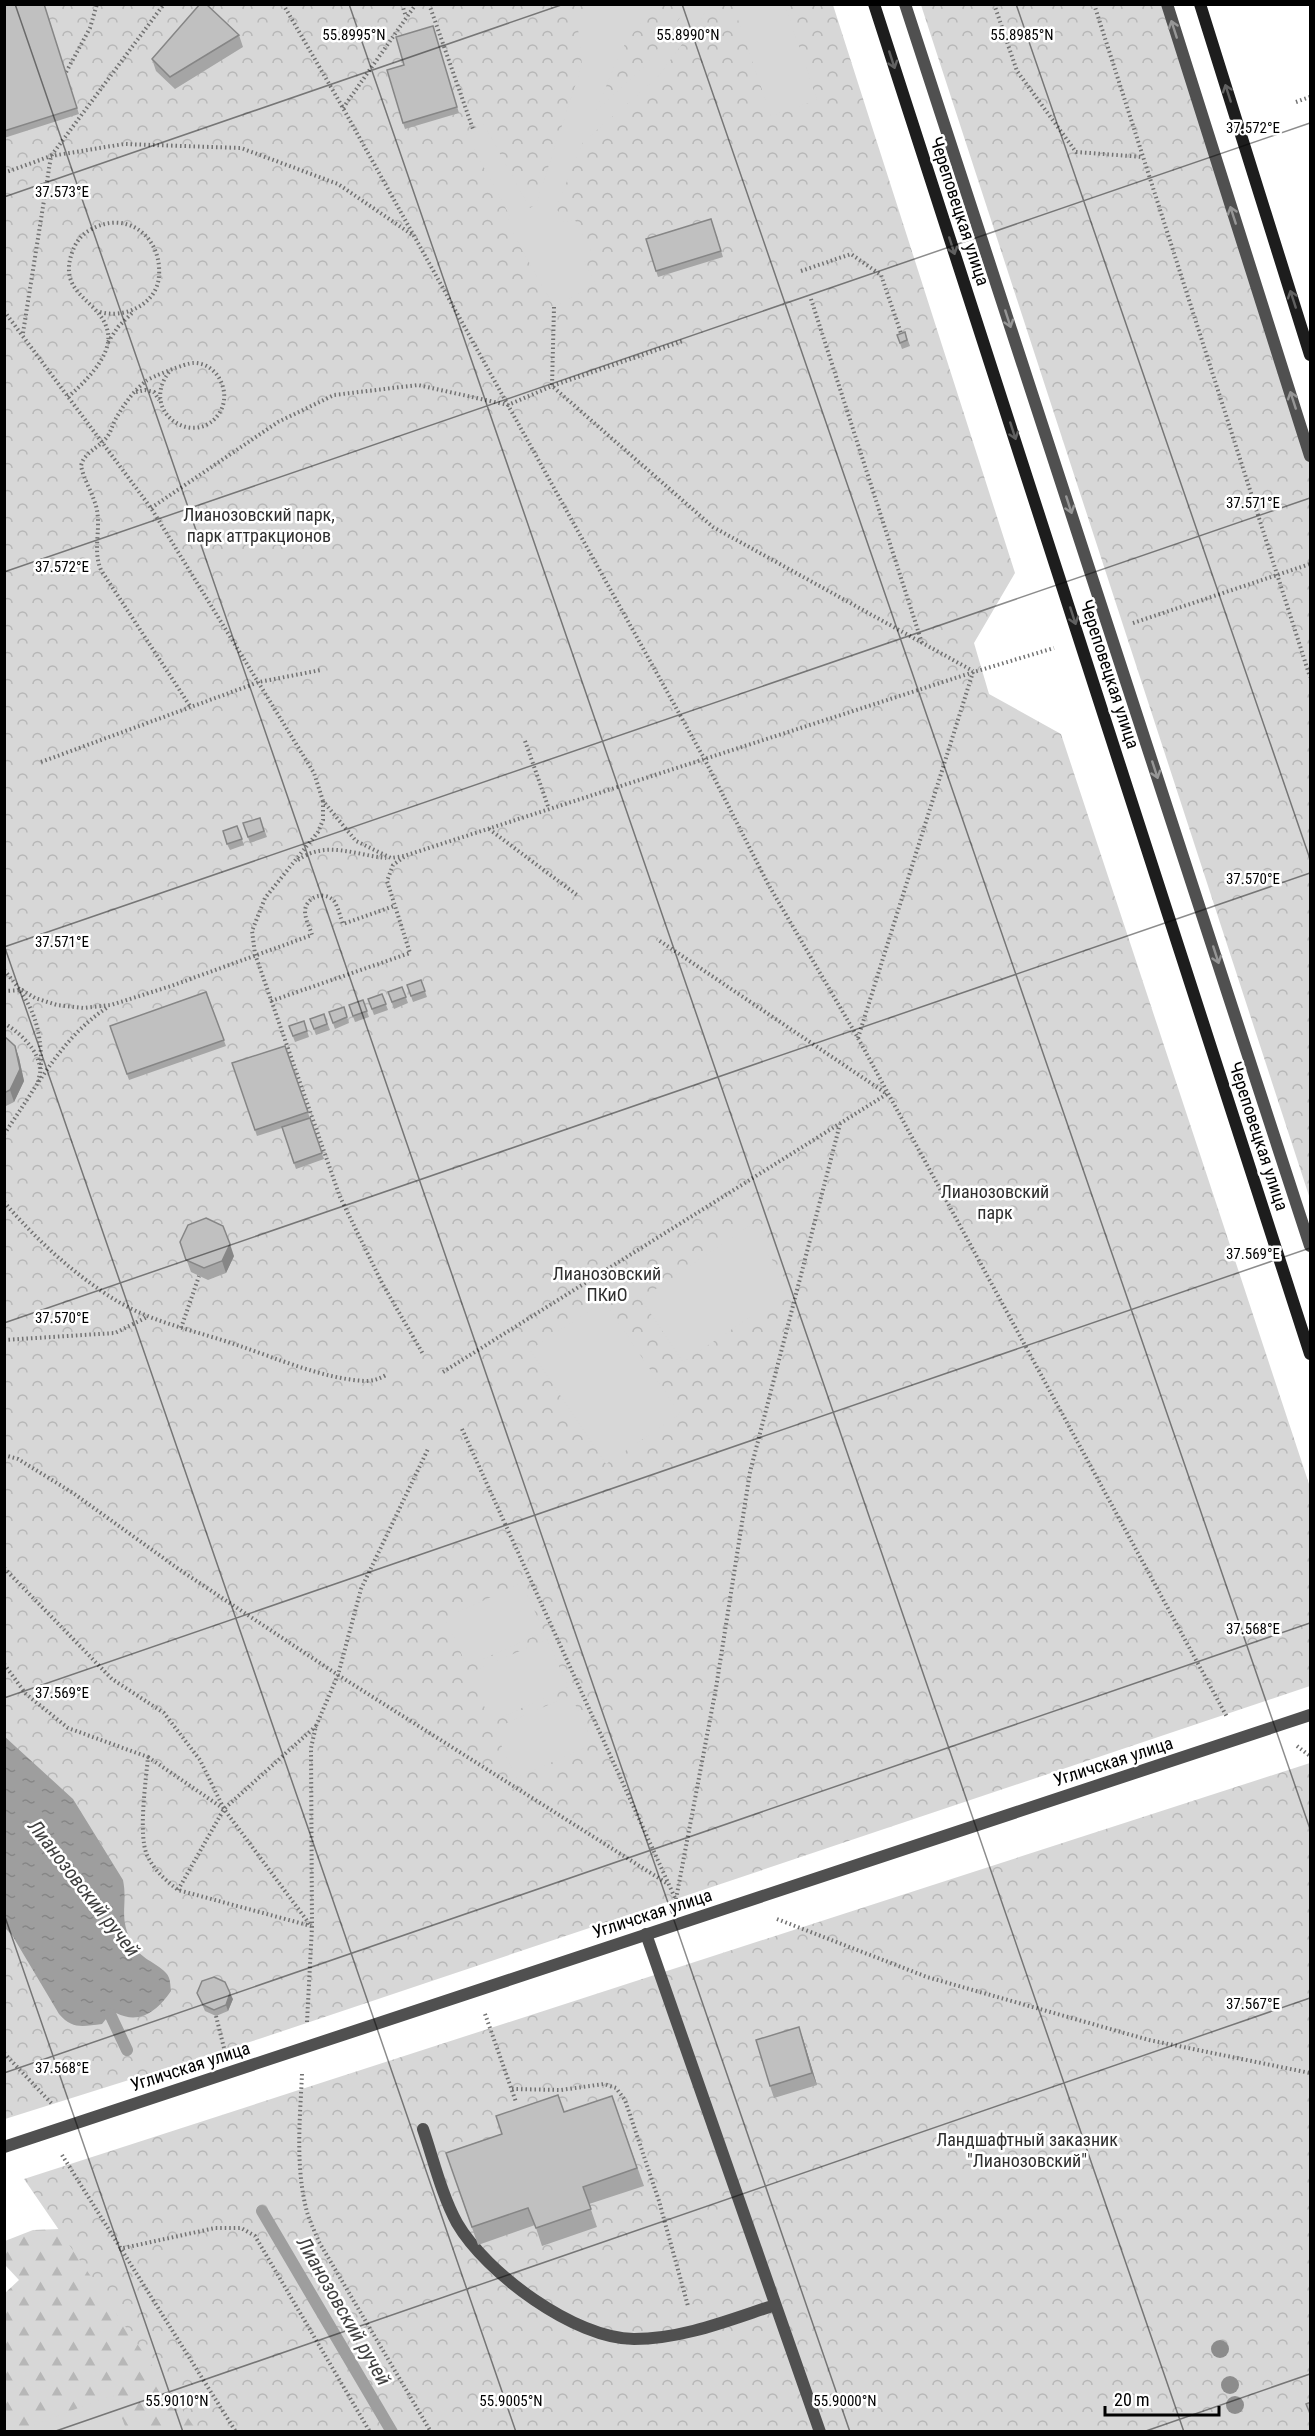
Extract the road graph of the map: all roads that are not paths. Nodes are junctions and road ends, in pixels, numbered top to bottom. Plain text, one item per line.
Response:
1 (874, 4) edge
2 (904, 4) edge
3 (1167, 4) edge
4 (1200, 4) edge
5 (1311, 355) edge
6 (1311, 456) edge
7 (1311, 1246) edge
8 (1311, 1354) edge
9 (1311, 1714) edge
10 (646, 1934) junction
11 (423, 2128) dead end
12 (4, 2147) edge
13 (775, 2305) junction
14 (820, 2432) edge

1 -> 8 main road, Череповецкая улица
2 -> 7 street, Череповецкая улица
6 -> 3 street
5 -> 4 main road
9 - 10 street, Угличская улица
10 - 12 street, Угличская улица
10 - 13 street
11 - 13 street
13 - 14 street

